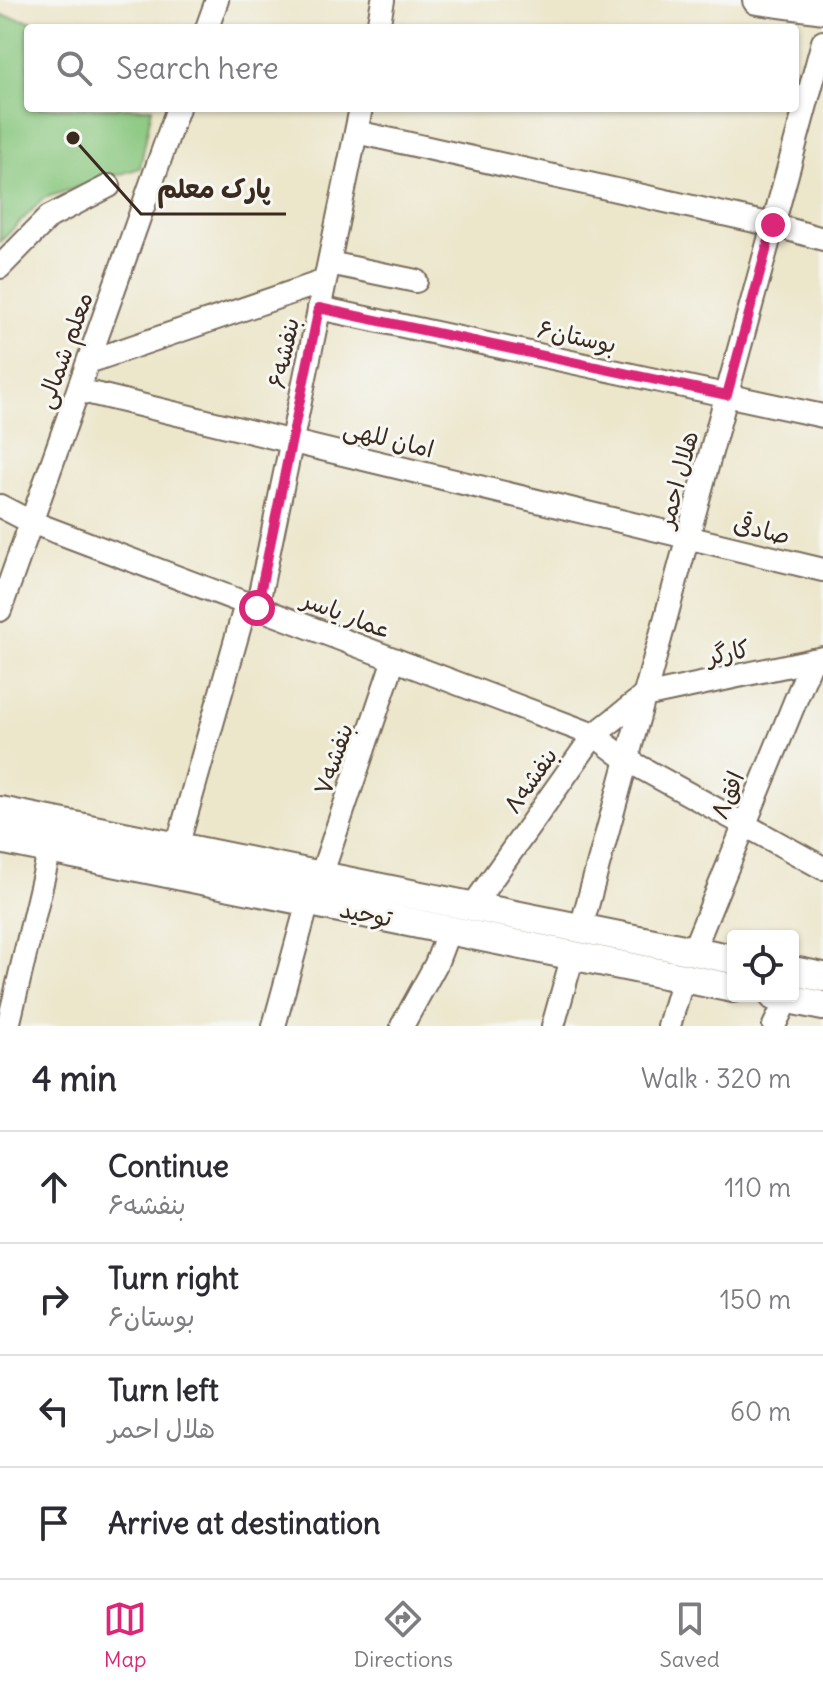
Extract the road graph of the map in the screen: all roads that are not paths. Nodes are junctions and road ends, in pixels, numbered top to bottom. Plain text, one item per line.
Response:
1 (217, 0) edge
2 (383, 0) edge
3 (757, 0) edge
4 (823, 9) edge
5 (208, 24) edge
6 (379, 24) edge
7 (823, 42) edge
8 (177, 112) edge
9 (360, 112) edge
10 (356, 132) junction
11 (109, 186) dead end
12 (773, 225) junction
13 (823, 239) edge
14 (0, 267) edge
15 (327, 272) junction
16 (416, 281) dead end
17 (319, 308) junction
18 (88, 362) junction
19 (78, 390) junction
20 (727, 395) junction
21 (823, 416) edge
22 (292, 441) junction
23 (0, 506) edge
24 (31, 522) junction
25 (688, 538) junction
26 (823, 570) edge
27 (252, 606) junction
28 (0, 610) edge
29 (394, 659) junction
30 (818, 659) edge
31 (644, 696) junction
32 (594, 735) junction
33 (627, 760) junction
34 (0, 811) edge
35 (743, 824) junction
36 (0, 839) edge
37 (177, 847) junction
38 (50, 849) junction
39 (823, 868) edge
40 (321, 876) junction
41 (308, 902) junction
42 (472, 907) junction
43 (581, 928) junction
44 (449, 930) junction
45 (693, 951) junction
46 (573, 955) junction
47 (727, 958) edge
48 (683, 978) junction
49 (803, 980) edge
50 (727, 987) edge
51 (823, 1006) edge
52 (8, 1026) edge
53 (274, 1026) edge
54 (402, 1026) edge
55 (553, 1026) edge
56 (669, 1026) edge
57 (774, 1026) edge

1 - 5 street
2 - 6 street
3 - 4 main road
7 - 12 street, هلال احمر
8 - 18 street, معلم شمالی
9 - 10 street, بنفشه۶
10 - 12 street
10 - 15 street, بنفشه۶
11 - 14 street
12 - 13 street
12 - 20 street, هلال احمر
15 - 16 street
15 - 17 street, بنفشه۶
15 - 18 street
17 - 20 street, بوستان۶
17 - 22 street, بنفشه۶
18 - 19 street, معلم شمالی
19 - 22 street, امان للهی
19 - 24 street, معلم شمالی
20 - 21 street, بوستان۶
20 - 25 street, هلال احمر
22 - 25 street, امان للهی
22 - 27 street, بنفشه۶
23 - 24 street, عمار یاسر
24 - 27 street, عمار یاسر
24 - 28 street, معلم شمالی
25 - 26 street, صادقی
25 - 31 street, هلال احمر
27 - 29 street, عمار یاسر
27 - 37 street, بنفشه۶
29 - 32 street, عمار یاسر
29 - 40 street, بنفشه۷
30 - 31 street, کارگر
30 - 35 street, افق۸
31 - 32 street, بنفشه۸
31 - 33 street, هلال احمر
32 - 33 street, عمار یاسر
32 - 42 street, بنفشه۸
33 - 35 street, عمار یاسر
33 - 43 street, هلال احمر
34 - 37 main road, توحید
35 - 39 street, عمار یاسر
35 - 45 street, افق۸
36 - 38 main road, توحید
37 - 40 main road, توحید
38 - 41 main road, توحید
38 - 52 street
40 - 42 main road, توحید
41 - 44 main road, توحید
41 - 53 street
42 - 43 main road, توحید
43 - 45 main road, توحید
43 - 46 main road
44 - 46 main road, توحید
44 - 54 street
45 - 47 main road, توحید
46 - 48 main road, توحید
46 - 55 street
48 - 50 main road, توحید
48 - 56 street
49 - 51 main road
49 - 57 street

